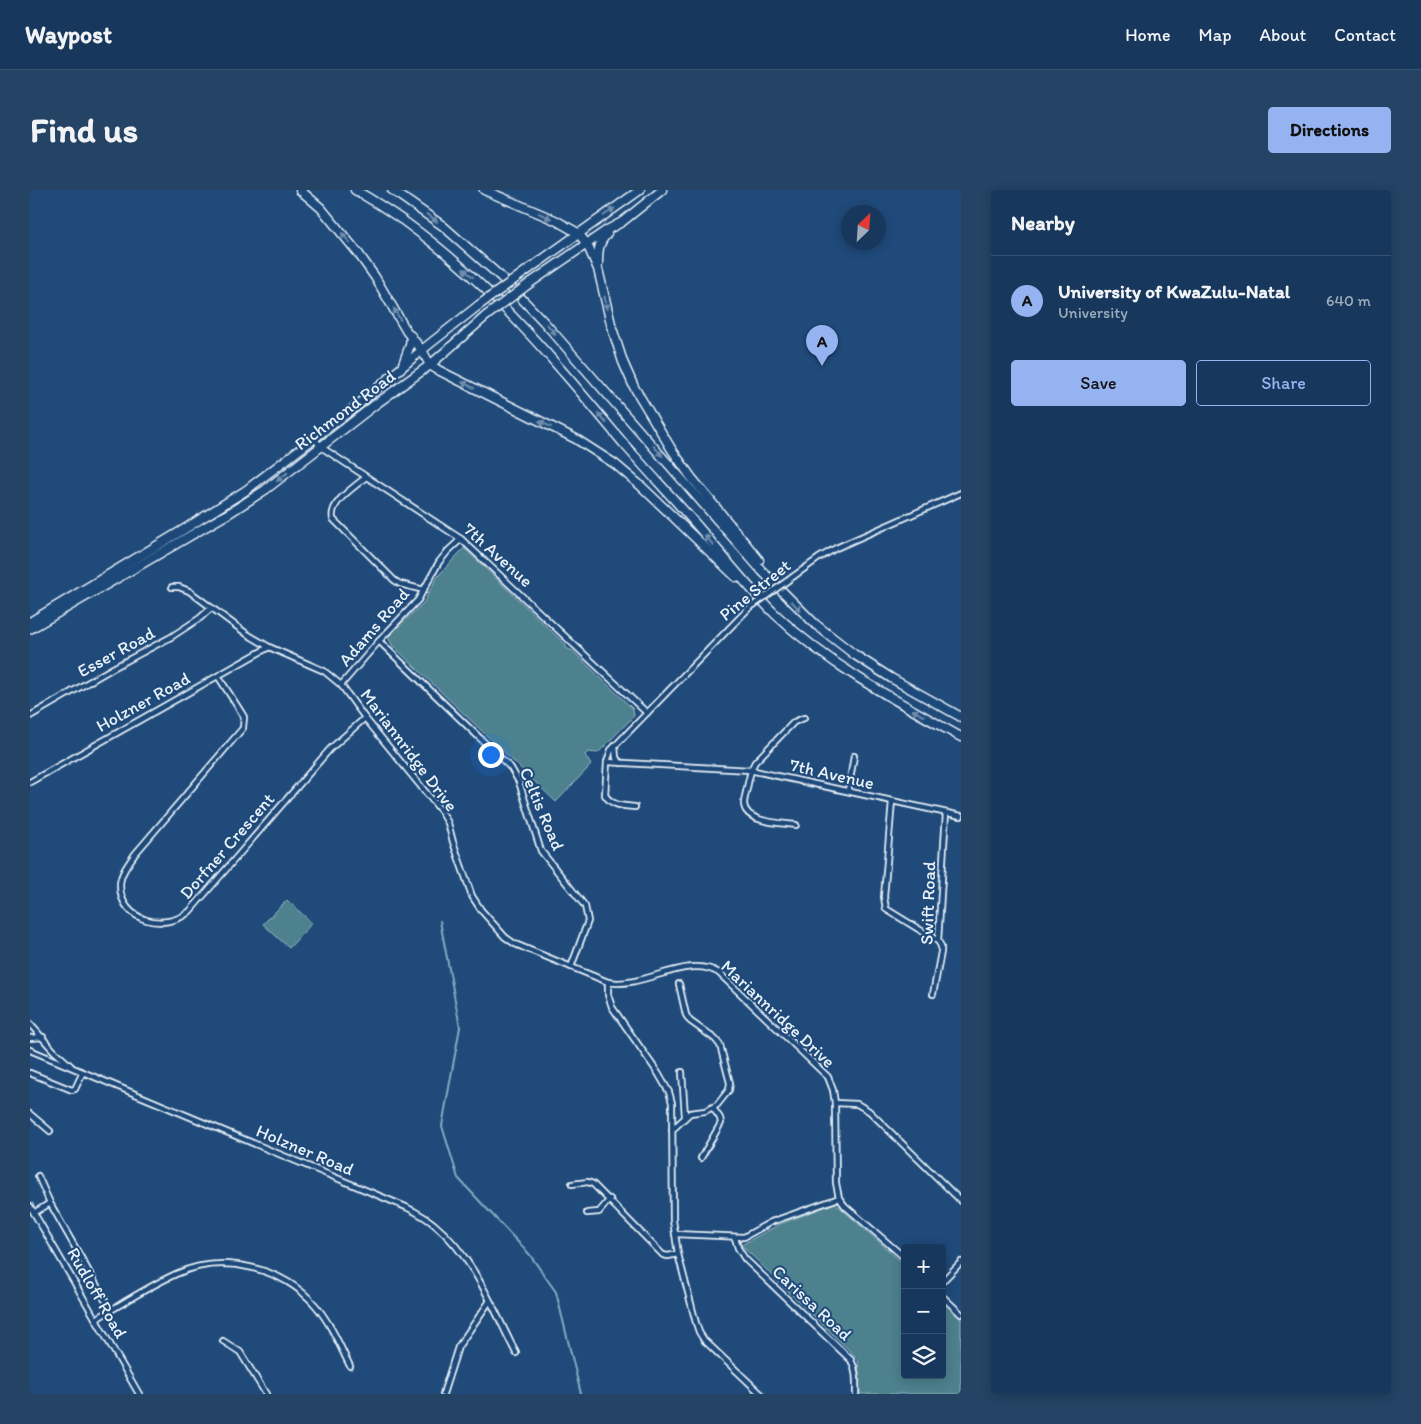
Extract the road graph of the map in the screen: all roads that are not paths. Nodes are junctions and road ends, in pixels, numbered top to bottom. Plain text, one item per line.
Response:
1 (300, 190) edge
2 (355, 190) edge
3 (392, 190) edge
4 (484, 190) edge
5 (640, 190) edge
6 (662, 190) edge
7 (622, 222) junction
8 (578, 233) junction
9 (587, 244) junction
10 (598, 269) junction
11 (411, 336) junction
12 (422, 350) junction
13 (430, 365) junction
14 (402, 366) junction
15 (314, 438) junction
16 (321, 447) junction
17 (366, 477) junction
18 (961, 493) edge
19 (461, 539) junction
20 (762, 571) junction
21 (746, 584) junction
22 (172, 587) dead end
23 (424, 590) junction
24 (212, 608) junction
25 (30, 622) edge
26 (30, 629) edge
27 (379, 641) junction
28 (270, 647) junction
29 (218, 676) junction
30 (341, 684) junction
31 (647, 713) junction
32 (30, 716) edge
33 (961, 717) edge
34 (365, 718) junction
35 (804, 718) dead end
36 (961, 737) edge
37 (615, 746) junction
38 (854, 756) dead end
39 (607, 762) junction
40 (621, 762) junction
41 (750, 770) junction
42 (30, 782) edge
43 (848, 791) junction
44 (892, 801) junction
45 (635, 807) dead end
46 (946, 813) junction
47 (961, 816) edge
48 (796, 825) dead end
49 (938, 942) junction
50 (571, 967) junction
51 (608, 982) junction
52 (679, 984) dead end
53 (934, 994) dead end
54 (30, 1024) edge
55 (43, 1037) junction
56 (30, 1038) edge
57 (30, 1050) edge
58 (30, 1055) edge
59 (45, 1057) junction
60 (74, 1068) junction
61 (83, 1072) junction
62 (682, 1072) dead end
63 (30, 1074) edge
64 (835, 1103) junction
65 (713, 1108) junction
66 (30, 1114) edge
67 (686, 1116) junction
68 (672, 1130) junction
69 (50, 1131) dead end
70 (702, 1158) dead end
71 (38, 1176) dead end
72 (572, 1184) dead end
73 (839, 1198) junction
74 (610, 1199) junction
75 (961, 1201) edge
76 (50, 1202) junction
77 (30, 1206) edge
78 (34, 1213) junction
79 (587, 1213) dead end
80 (675, 1234) junction
81 (735, 1238) junction
82 (678, 1254) junction
83 (901, 1255) edge
84 (961, 1262) edge
85 (946, 1278) edge
86 (105, 1300) dead end
87 (946, 1300) edge
88 (490, 1302) junction
89 (961, 1314) edge
90 (96, 1319) junction
91 (223, 1341) dead end
92 (516, 1354) dead end
93 (350, 1366) dead end
94 (139, 1394) edge
95 (266, 1394) edge
96 (443, 1394) edge
97 (761, 1394) edge
98 (856, 1394) edge

11 -> 1 highway
21 -> 2 highway
3 -> 20 highway
4 -> 8 highway
8 -> 5 highway, Richmond Road
6 - 7 highway, Richmond Road
7 - 9 highway, Richmond Road
7 - 10 highway
8 - 9 highway
8 - 12 highway, Richmond Road, bridge
9 - 10 highway
9 - 13 highway, Richmond Road, bridge
10 -> 20 highway
11 - 12 highway
11 - 14 highway
12 - 13 highway
12 - 14 highway, Richmond Road
13 - 16 highway, Richmond Road
21 -> 13 highway
14 - 15 highway, Richmond Road
15 - 16 street, 7th Avenue
15 - 25 highway, Richmond Road
16 - 17 street, 7th Avenue
16 -> 26 highway, Richmond Road
17 - 19 street, 7th Avenue
17 - 23 street
18 - 31 street, Pine Street, bridge
19 - 23 street, Adams Road
19 - 31 street, 7th Avenue
20 -> 33 highway
36 -> 21 highway
22 - 24 street, Mariannridge Drive
23 - 27 street, Adams Road
24 - 28 street, Mariannridge Drive
24 - 32 street, Esser Road
27 - 30 street, Adams Road
27 - 50 street, Celtis Road
28 - 29 street, Holzner Road
28 - 30 street, Mariannridge Drive
29 - 34 street, Dorfner Crescent
29 - 42 street, Holzner Road
30 - 34 street, Mariannridge Drive
31 - 37 street, Pine Street
34 - 50 street, Mariannridge Drive
35 - 41 street
37 - 39 street, Pine Street
37 - 40 street
38 - 43 street
39 - 40 street, 7th Avenue
39 - 45 street
40 - 41 street, 7th Avenue
41 - 43 street, 7th Avenue
41 - 48 street
43 - 44 street, 7th Avenue
44 - 46 street, 7th Avenue
44 - 49 street
46 - 47 street, 7th Avenue
46 - 49 street, Swift Road
49 - 53 street, Swift Road
50 - 51 street, Mariannridge Drive
51 - 64 street, Mariannridge Drive
51 - 68 street
52 - 65 street
54 - 55 street, Holzner Road
55 - 56 street
55 - 60 street, Holzner Road
57 - 59 street
58 - 59 street
59 - 60 street
60 - 61 street, Holzner Road
61 - 63 street
61 - 88 street, Holzner Road
62 - 67 street
64 - 73 street, Mariannridge Drive
64 - 75 street
65 - 67 street
65 - 70 street
66 - 69 street
67 - 68 street
68 - 80 street
71 - 76 street
72 - 74 street
73 - 81 street
73 - 83 street
74 - 79 street
74 - 82 street
76 - 78 street
76 - 86 street
77 - 78 street, Rudloff Road
78 - 90 street, Rudloff Road
80 - 81 street
80 - 82 street
81 - 98 street, Carissa Road
82 - 97 street
84 - 85 street
87 - 89 street
88 - 92 street, Holzner Road
88 - 96 street
90 - 93 street
90 - 94 street, Rudloff Road
91 - 95 street

